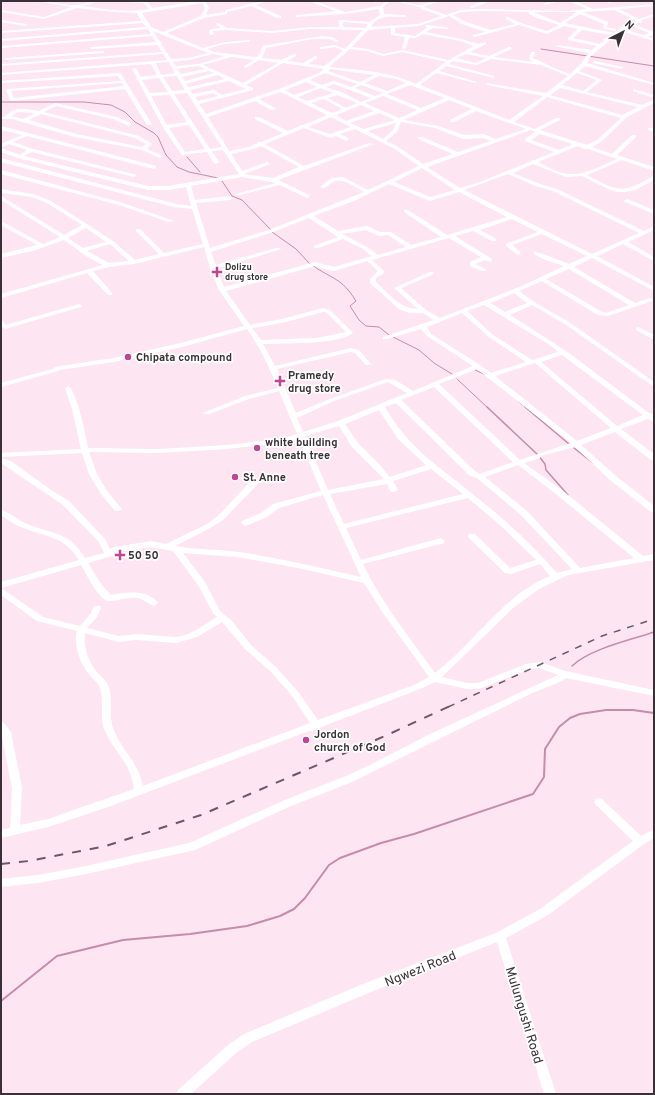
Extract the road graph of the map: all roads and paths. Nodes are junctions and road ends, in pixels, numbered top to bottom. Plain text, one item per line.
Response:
1 (40, 1) edge
2 (96, 1) edge
3 (125, 1) edge
4 (179, 1) edge
5 (205, 1) edge
6 (266, 1) edge
7 (311, 1) edge
8 (389, 1) edge
9 (398, 1) edge
10 (439, 1) edge
11 (486, 1) edge
12 (557, 1) edge
13 (571, 1) edge
14 (252, 3) edge
15 (185, 4) junction
16 (545, 4) dead end
17 (654, 4) edge
18 (1, 6) edge
19 (422, 6) junction
20 (75, 7) junction
21 (381, 7) junction
22 (191, 9) dead end
23 (614, 9) junction
24 (152, 10) junction
25 (498, 10) junction
26 (592, 10) junction
27 (461, 11) junction
28 (584, 11) junction
29 (1, 12) edge
30 (139, 12) junction
31 (343, 12) junction
32 (530, 12) junction
33 (53, 14) junction
34 (192, 15) dead end
35 (382, 15) junction
36 (298, 16) dead end
37 (405, 16) dead end
38 (448, 16) junction
39 (203, 17) junction
40 (279, 17) dead end
41 (653, 17) edge
42 (508, 18) dead end
43 (143, 19) junction
44 (198, 19) junction
45 (1, 21) edge
46 (640, 22) junction
47 (371, 23) junction
48 (218, 24) dead end
49 (519, 24) junction
50 (563, 24) junction
51 (629, 24) junction
52 (26, 25) junction
53 (419, 25) junction
54 (433, 26) junction
55 (1, 27) edge
56 (393, 27) junction
57 (149, 28) junction
58 (446, 28) dead end
59 (12, 29) junction
60 (226, 29) junction
61 (341, 29) junction
62 (368, 29) junction
63 (581, 29) junction
64 (1, 32) edge
65 (491, 32) junction
66 (618, 32) junction
67 (164, 33) junction
68 (423, 33) junction
69 (547, 33) junction
70 (212, 34) dead end
71 (154, 35) junction
72 (542, 35) dead end
73 (407, 36) junction
74 (476, 36) dead end
75 (132, 37) junction
76 (644, 37) junction
77 (12, 39) junction
78 (1, 40) edge
79 (654, 40) edge
80 (248, 41) dead end
81 (338, 41) dead end
82 (134, 45) junction
83 (559, 46) dead end
84 (601, 46) junction
85 (1, 47) edge
86 (163, 48) junction
87 (322, 48) dead end
88 (404, 48) dead end
89 (509, 48) dead end
90 (203, 49) junction
91 (347, 49) junction
92 (13, 52) junction
93 (137, 52) junction
94 (465, 52) junction
95 (593, 52) junction
96 (90, 53) junction
97 (213, 53) junction
98 (533, 53) dead end
99 (1, 55) edge
100 (294, 55) dead end
101 (230, 56) junction
102 (315, 57) dead end
103 (490, 58) junction
104 (92, 59) junction
105 (258, 59) junction
106 (1, 60) edge
107 (449, 61) junction
108 (284, 62) junction
109 (585, 62) junction
110 (140, 63) junction
111 (172, 64) junction
112 (542, 64) junction
113 (1, 65) edge
114 (116, 65) junction
115 (154, 65) junction
116 (199, 65) junction
117 (303, 65) junction
118 (94, 67) junction
119 (246, 67) dead end
120 (621, 68) dead end
121 (134, 69) junction
122 (326, 69) junction
123 (208, 70) junction
124 (576, 71) junction
125 (118, 72) junction
126 (436, 72) junction
127 (1, 74) edge
128 (217, 74) junction
129 (379, 74) junction
130 (178, 75) junction
131 (570, 75) junction
132 (160, 76) junction
133 (343, 77) junction
134 (492, 77) dead end
135 (48, 79) junction
136 (230, 79) junction
137 (306, 80) junction
138 (4, 82) edge
139 (334, 82) junction
140 (475, 82) dead end
141 (131, 83) junction
142 (183, 83) junction
143 (362, 84) junction
144 (414, 84) junction
145 (488, 84) dead end
146 (654, 84) edge
147 (243, 85) junction
148 (294, 85) junction
149 (559, 86) junction
150 (323, 87) junction
151 (48, 88) junction
152 (352, 88) junction
153 (250, 89) junction
154 (8, 90) junction
155 (281, 90) junction
156 (635, 90) dead end
157 (309, 91) junction
158 (171, 92) junction
159 (189, 92) junction
160 (384, 93) junction
161 (583, 93) junction
162 (269, 94) junction
163 (338, 94) junction
164 (148, 95) junction
165 (51, 96) junction
166 (546, 96) junction
167 (222, 97) junction
168 (293, 97) junction
169 (374, 97) junction
170 (654, 97) edge
171 (324, 98) junction
172 (449, 98) junction
173 (256, 99) junction
174 (654, 101) edge
175 (361, 102) junction
176 (197, 103) junction
177 (306, 103) junction
178 (644, 106) junction
179 (654, 107) edge
180 (344, 108) junction
181 (72, 109) junction
182 (273, 109) dead end
183 (476, 109) junction
184 (420, 110) junction
185 (379, 111) junction
186 (39, 112) junction
187 (95, 113) junction
188 (329, 115) junction
189 (206, 116) junction
190 (4, 117) edge
191 (625, 117) junction
192 (257, 118) dead end
193 (558, 119) dead end
194 (399, 120) junction
195 (24, 121) junction
196 (52, 121) junction
197 (452, 121) dead end
198 (78, 122) junction
199 (347, 122) junction
200 (510, 122) junction
201 (190, 123) junction
202 (129, 124) dead end
203 (149, 124) dead end
204 (302, 126) junction
205 (166, 127) junction
206 (356, 127) junction
207 (1, 128) edge
208 (364, 131) junction
209 (534, 131) junction
210 (116, 132) junction
211 (287, 133) junction
212 (336, 134) junction
213 (26, 135) junction
214 (634, 136) dead end
215 (420, 138) dead end
216 (346, 139) dead end
217 (383, 140) junction
218 (496, 140) junction
219 (102, 141) junction
220 (10, 143) junction
221 (260, 143) junction
222 (371, 144) dead end
223 (576, 145) junction
224 (1, 146) edge
225 (224, 148) junction
226 (586, 148) junction
227 (143, 149) junction
228 (1, 150) edge
229 (32, 150) junction
230 (207, 150) junction
231 (559, 152) junction
232 (228, 153) junction
233 (458, 154) junction
234 (81, 155) junction
235 (19, 156) junction
236 (160, 156) dead end
237 (613, 156) junction
238 (621, 159) junction
239 (1, 160) edge
240 (7, 162) junction
241 (216, 162) dead end
242 (535, 163) junction
243 (267, 164) dead end
244 (1, 166) edge
245 (62, 166) junction
246 (424, 166) junction
247 (154, 167) dead end
248 (302, 168) junction
249 (654, 169) edge
250 (1, 172) edge
251 (49, 173) junction
252 (508, 173) junction
253 (241, 174) junction
254 (582, 174) junction
255 (134, 175) dead end
256 (104, 176) junction
257 (654, 178) edge
258 (273, 180) junction
259 (35, 181) junction
260 (389, 182) junction
261 (281, 183) junction
262 (92, 184) junction
263 (188, 185) junction
264 (323, 187) dead end
265 (459, 190) junction
266 (1, 191) edge
267 (78, 192) junction
268 (368, 192) junction
269 (238, 195) dead end
270 (137, 196) junction
271 (307, 196) dead end
272 (1, 198) edge
273 (230, 198) dead end
274 (627, 200) dead end
275 (121, 204) junction
276 (193, 205) junction
277 (654, 206) edge
278 (645, 208) junction
279 (406, 211) dead end
280 (654, 212) edge
281 (310, 216) junction
282 (512, 217) junction
283 (171, 221) dead end
284 (1, 223) edge
285 (86, 225) junction
286 (476, 229) junction
287 (653, 229) edge
288 (138, 230) dead end
289 (542, 232) junction
290 (644, 233) junction
291 (340, 235) junction
292 (448, 236) junction
293 (64, 238) junction
294 (494, 240) dead end
295 (111, 242) junction
296 (624, 242) junction
297 (40, 245) junction
298 (316, 247) dead end
299 (410, 247) junction
300 (207, 248) junction
301 (278, 249) dead end
302 (83, 250) junction
303 (518, 253) dead end
304 (536, 253) dead end
305 (163, 255) junction
306 (1, 256) edge
307 (592, 256) junction
308 (377, 257) junction
309 (368, 259) junction
310 (654, 259) edge
311 (134, 262) junction
312 (108, 265) junction
313 (569, 266) junction
314 (213, 268) junction
315 (484, 270) dead end
316 (89, 271) junction
317 (432, 273) dead end
318 (542, 279) junction
319 (654, 289) edge
320 (222, 290) junction
321 (515, 291) junction
322 (110, 294) dead end
323 (1, 296) edge
324 (653, 301) edge
325 (486, 303) junction
326 (532, 303) junction
327 (634, 305) junction
328 (79, 306) dead end
329 (424, 311) junction
330 (463, 311) junction
331 (504, 315) junction
332 (439, 320) junction
333 (1, 322) edge
334 (424, 326) junction
335 (247, 327) junction
336 (638, 329) dead end
337 (385, 338) dead end
338 (654, 338) edge
339 (260, 342) junction
340 (564, 352) junction
341 (533, 362) junction
342 (368, 364) dead end
343 (478, 366) junction
344 (273, 368) junction
345 (489, 376) junction
346 (435, 384) junction
347 (1, 385) edge
348 (654, 386) edge
349 (68, 388) dead end
350 (281, 389) junction
351 (412, 393) junction
352 (397, 400) junction
353 (381, 406) junction
354 (207, 413) dead end
355 (293, 417) junction
356 (652, 417) edge
357 (342, 423) junction
358 (616, 429) junction
359 (302, 435) junction
360 (576, 444) junction
361 (84, 450) junction
362 (1, 455) edge
363 (654, 458) edge
364 (1, 460) edge
365 (518, 462) junction
366 (432, 466) junction
367 (480, 476) junction
368 (389, 479) junction
369 (254, 482) dead end
370 (394, 490) dead end
371 (326, 492) junction
372 (469, 494) junction
373 (118, 509) dead end
374 (654, 510) edge
375 (1, 512) edge
376 (245, 524) dead end
377 (341, 527) junction
378 (472, 536) dead end
379 (441, 541) dead end
380 (172, 548) junction
381 (109, 554) junction
382 (654, 557) edge
383 (641, 559) junction
384 (84, 561) junction
385 (542, 561) junction
386 (358, 563) junction
387 (578, 571) junction
388 (555, 576) junction
389 (367, 581) junction
390 (1, 585) edge
391 (1, 591) edge
392 (154, 603) dead end
393 (97, 608) dead end
394 (222, 618) junction
395 (82, 630) junction
396 (564, 674) junction
397 (434, 678) junction
398 (654, 692) edge
399 (1, 725) edge
400 (311, 728) junction
401 (139, 790) junction
402 (599, 802) dead end
403 (15, 831) junction
404 (654, 833) edge
405 (1, 834) edge
406 (640, 841) junction
407 (1, 883) edge
408 (500, 936) junction
409 (182, 1094) edge
410 (550, 1094) edge

1 - 20 street
2 - 20 street
3 - 24 street
4 - 15 street
5 - 15 street
5 - 39 street
6 - 14 street
7 - 31 street
8 - 21 street
9 - 19 street
10 - 19 street
11 - 25 street
11 - 27 street
12 - 16 street
13 - 26 street
14 - 39 street
14 - 40 street
15 - 22 street
15 - 24 street
17 - 23 street
18 - 33 street
19 - 38 street
20 - 30 street
20 - 33 street
21 - 31 street
21 - 35 street
23 - 26 street
23 - 46 street
24 - 30 street
25 - 27 street
25 - 32 street
26 - 28 street
27 - 38 street
28 - 32 street
28 - 50 street
28 - 66 street
29 - 33 street
30 - 43 street
31 - 36 street
32 - 50 street
34 - 44 street
35 - 37 street
35 - 47 street
38 - 53 street
38 - 65 street
39 - 44 street
41 - 46 street
42 - 49 street
43 - 52 street
43 - 57 street
43 - 59 street
44 - 67 street
45 - 52 street
46 - 51 street
47 - 61 street
47 - 62 street
48 - 60 street
49 - 65 street
49 - 69 street
50 - 63 street
50 - 69 street
51 - 66 street
51 - 76 street
52 - 59 street
53 - 54 street
53 - 56 street
54 - 58 street
54 - 68 street
55 - 59 street
56 - 62 street
56 - 73 street
57 - 67 street
57 - 71 street
57 - 77 street
59 - 64 street
59 - 77 street
60 - 61 street
60 - 70 street
61 - 62 street
62 - 91 street
63 - 66 street
63 - 84 street
65 - 74 street
66 - 76 street
66 - 84 street
67 - 90 street
68 - 73 street
68 - 94 street
69 - 72 street
71 - 75 street
71 - 86 street
73 - 88 street
75 - 82 street
75 - 92 street
76 - 79 street
77 - 78 street
77 - 92 street
80 - 90 street
81 - 105 street
82 - 86 street
82 - 92 street
82 - 93 street
83 - 95 street
84 - 95 street
85 - 92 street
86 - 93 street
86 - 111 street
87 - 91 street
89 - 103 street
90 - 97 street
91 - 107 street
91 - 122 street
92 - 96 street
92 - 99 street
92 - 106 street
93 - 96 street
93 - 104 street
93 - 110 street
94 - 103 street
94 - 107 street
95 - 109 street
96 - 104 street
97 - 101 street
97 - 111 street
98 - 112 street
100 - 108 street
101 - 105 street
101 - 116 street
102 - 117 street
103 - 107 street
103 - 112 street
104 - 113 street
104 - 118 street
105 - 108 street
105 - 119 street
107 - 126 street
107 - 134 street
108 - 117 street
108 - 147 street
109 - 120 street
109 - 124 street
109 - 146 street
110 - 114 street
110 - 115 street
111 - 115 street
111 - 116 street
111 - 130 street
112 - 131 street
114 - 118 street
114 - 125 street
115 - 121 street
115 - 132 street
116 - 123 street
117 - 122 street
118 - 127 street
121 - 125 street
121 - 141 street
122 - 129 street
122 - 133 street
122 - 137 street
123 - 128 street
123 - 130 street
124 - 131 street
124 - 161 street
125 - 135 street
125 - 141 street
126 - 140 street
126 - 144 street
128 - 136 street
128 - 142 street
129 - 143 street
129 - 144 street
130 - 132 street
130 - 142 street
131 - 149 street
132 - 141 street
132 - 158 street
133 - 139 street
133 - 143 street
135 - 138 street
135 - 151 street
136 - 147 street
136 - 159 street
137 - 148 street
137 - 150 street
138 - 154 street
139 - 150 street
139 - 152 street
141 - 151 street
141 - 164 street
141 - 165 street
141 - 203 street
142 - 159 street
143 - 152 street
143 - 160 street
144 - 160 street
144 - 172 street
145 - 166 street
147 - 153 street
148 - 155 street
148 - 157 street
149 - 161 street
149 - 166 street
150 - 157 street
150 - 163 street
151 - 154 street
151 - 165 street
152 - 163 street
152 - 169 street
153 - 162 street
153 - 167 street
154 - 165 street
155 - 162 street
155 - 168 street
156 - 170 street
157 - 168 street
157 - 171 street
158 - 159 street
158 - 164 street
158 - 201 street
159 - 167 street
159 - 176 street
160 - 169 street
160 - 184 street
161 - 178 street
162 - 173 street
163 - 171 street
163 - 175 street
164 - 205 street
166 - 191 street
166 - 200 street
167 - 176 street
168 - 177 street
169 - 175 street
171 - 177 street
171 - 180 street
172 - 183 street
172 - 184 street
173 - 182 street
173 - 189 street
174 - 178 street
175 - 180 street
175 - 185 street
176 - 189 street
177 - 188 street
178 - 179 street
178 - 191 street
180 - 188 street
181 - 186 street
181 - 187 street
181 - 196 street
183 - 197 street
183 - 200 street
184 - 194 street
185 - 194 street
185 - 199 street
186 - 190 street
186 - 195 street
186 - 196 street
187 - 198 street
187 - 202 street
188 - 199 street
188 - 204 street
189 - 225 street
190 - 195 street
191 - 226 street
192 - 211 street
193 - 209 street
194 - 208 street
194 - 217 street
194 - 218 street
195 - 196 street
196 - 198 street
196 - 219 street
198 - 210 street
199 - 206 street
200 - 209 street
201 - 205 street
201 - 230 street
204 - 211 street
204 - 212 street
205 - 230 street
206 - 208 street
206 - 212 street
207 - 213 street
208 - 217 street
209 - 218 street
209 - 223 street
209 - 231 street
210 - 219 street
210 - 227 street
211 - 221 street
212 - 216 street
213 - 220 street
213 - 234 street
214 - 237 street
215 - 233 street
217 - 246 street
218 - 233 street
219 - 227 street
220 - 224 street
220 - 229 street
221 - 232 street
221 - 248 street
222 - 248 street
223 - 226 street
223 - 231 street
225 - 230 street
225 - 232 street
226 - 237 street
227 - 236 street
228 - 235 street
229 - 234 street
229 - 235 street
230 - 241 street
231 - 242 street
232 - 253 street
233 - 246 street
234 - 245 street
234 - 247 street
234 - 255 street
235 - 240 street
235 - 245 street
237 - 238 street
238 - 249 street
238 - 254 street
239 - 240 street
240 - 244 street
240 - 251 street
242 - 252 street
242 - 254 street
243 - 253 street
245 - 251 street
245 - 256 street
246 - 260 street
246 - 265 street
248 - 258 street
250 - 259 street
251 - 259 street
251 - 262 street
252 - 265 street
252 - 290 street
253 - 258 street
253 - 263 street
254 - 257 street
256 - 262 street
256 - 263 street
258 - 261 street
259 - 267 street
260 - 265 street
260 - 268 street
261 - 269 street
261 - 271 street
262 - 267 street
262 - 270 street
263 - 276 street
264 - 268 street
265 - 282 street
266 - 285 street
267 - 275 street
268 - 281 street
270 - 275 street
270 - 276 street
272 - 293 street
273 - 276 street
274 - 278 street
275 - 283 street
276 - 300 street
277 - 278 street
278 - 280 street
279 - 292 street
281 - 291 street
281 - 300 street
282 - 286 street
282 - 289 street
284 - 297 street
285 - 293 street
285 - 295 street
286 - 292 street
286 - 294 street
287 - 290 street
288 - 305 street
289 - 303 street
289 - 307 street
290 - 296 street
291 - 298 street
291 - 299 street
291 - 308 street
292 - 299 street
292 - 315 street
293 - 297 street
293 - 302 street
295 - 302 street
295 - 311 street
296 - 307 street
296 - 310 street
297 - 306 street
299 - 308 street
300 - 305 street
300 - 314 street
301 - 314 street
302 - 312 street
304 - 313 street
305 - 311 street
307 - 313 street
307 - 319 street
308 - 309 street
309 - 320 street
309 - 329 street
311 - 312 street
312 - 316 street
313 - 318 street
313 - 327 street
314 - 320 street
316 - 322 street
316 - 323 street
317 - 329 street
318 - 321 street
318 - 327 street
320 - 335 street
321 - 325 street
321 - 326 street
324 - 327 street
325 - 330 street
325 - 331 street
326 - 331 street
326 - 348 street
328 - 333 street
329 - 332 street
330 - 332 street
330 - 341 street
331 - 340 street
332 - 334 street
334 - 337 street
334 - 343 street
335 - 339 street
335 - 339 street
335 - 347 street
336 - 338 street
339 - 344 street
340 - 341 street
340 - 356 street
341 - 345 street
341 - 358 street
342 - 344 street
343 - 345 street
343 - 346 street
344 - 350 street
345 - 360 street
346 - 351 street
346 - 365 street
349 - 361 street
350 - 354 street
350 - 355 street
351 - 352 street
351 - 355 street
352 - 353 street
352 - 367 street
353 - 357 street
353 - 366 street
355 - 359 street
356 - 358 street
357 - 359 street
357 - 368 street
358 - 360 street
358 - 363 street
359 - 361 street
359 - 371 street
360 - 365 street
360 - 374 street
361 - 362 street
361 - 373 street
364 - 381 street
365 - 367 street
365 - 383 street
366 - 368 street
366 - 372 street
367 - 387 street
368 - 370 street
368 - 371 street
369 - 380 street
371 - 376 street
371 - 377 street
372 - 377 street
372 - 385 street
375 - 384 street
377 - 386 street
378 - 385 street
379 - 386 street
380 - 381 street
380 - 389 street
380 - 394 street
381 - 384 street
382 - 383 street
383 - 387 street
384 - 390 street
384 - 392 street
385 - 388 street
386 - 389 street
387 - 388 street
388 - 397 street
389 - 397 street
391 - 395 street
393 - 395 street
394 - 395 street
394 - 400 street
395 - 401 street
396 - 397 street
396 - 398 street
396 - 407 street
397 - 400 street
399 - 403 street
400 - 401 street
401 - 403 street
402 - 406 street
403 - 405 street
404 - 406 street, Ngwezi Road
406 - 408 street, Ngwezi Road
408 - 409 street, Ngwezi Road
408 - 410 street, Mulungushi Road

